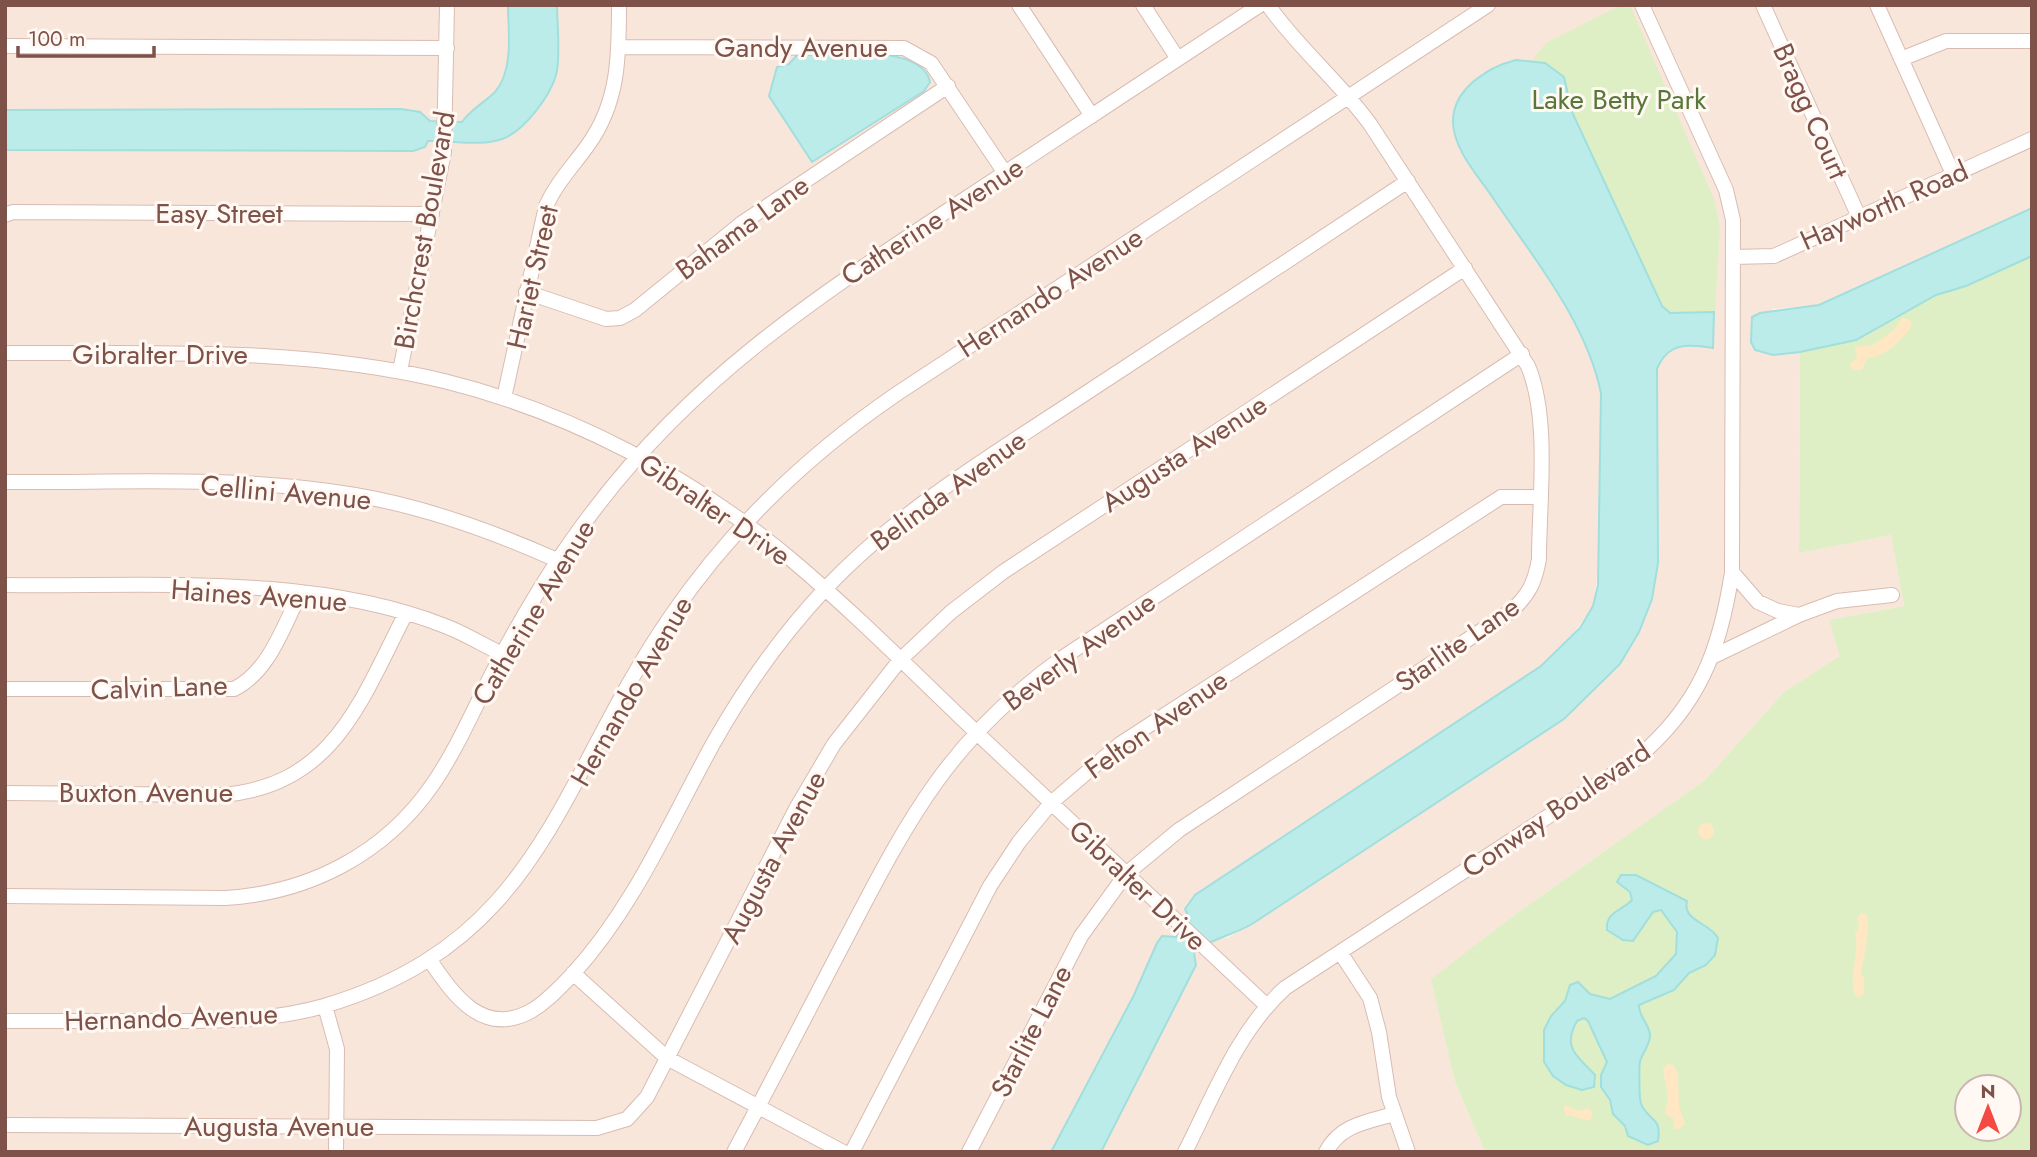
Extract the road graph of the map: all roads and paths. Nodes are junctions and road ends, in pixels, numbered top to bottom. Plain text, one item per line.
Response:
1 (447, 5) edge
2 (619, 5) edge
3 (1019, 5) edge
4 (1143, 5) edge
5 (1260, 5) edge
6 (1268, 5) edge
7 (1488, 5) edge
8 (1642, 5) edge
9 (1763, 5) edge
10 (1877, 5) edge
11 (2032, 41) edge
12 (5, 46) edge
13 (619, 47) junction
14 (447, 48) junction
15 (1178, 59) junction
16 (1901, 59) junction
17 (948, 86) junction
18 (1349, 96) junction
19 (1092, 116) junction
20 (2032, 139) edge
21 (1005, 173) junction
22 (1953, 174) junction
23 (1408, 181) junction
24 (432, 214) junction
25 (5, 215) edge
26 (1859, 217) junction
27 (1734, 257) junction
28 (1465, 268) junction
29 (526, 292) junction
30 (5, 353) edge
31 (1522, 354) junction
32 (400, 371) junction
33 (505, 398) junction
34 (637, 456) junction
35 (5, 482) edge
36 (1539, 497) junction
37 (745, 523) junction
38 (557, 560) junction
39 (1732, 572) junction
40 (5, 585) edge
41 (825, 589) junction
42 (301, 592) junction
43 (1892, 595) dead end
44 (406, 613) junction
45 (1799, 615) junction
46 (502, 654) junction
47 (1714, 656) junction
48 (900, 660) junction
49 (5, 689) edge
50 (975, 731) junction
51 (5, 793) edge
52 (1051, 803) junction
53 (1126, 874) junction
54 (5, 896) edge
55 (1339, 952) junction
56 (429, 959) junction
57 (573, 973) junction
58 (1266, 1005) junction
59 (325, 1006) junction
60 (5, 1021) edge
61 (667, 1058) junction
62 (758, 1108) junction
63 (1394, 1114) junction
64 (5, 1125) edge
65 (336, 1127) junction
66 (336, 1152) edge
67 (734, 1152) edge
68 (843, 1152) edge
69 (852, 1152) edge
70 (969, 1152) edge
71 (1185, 1152) edge
72 (1325, 1152) edge
73 (1408, 1152) edge

1 - 14 street, Birchcrest Boulevard
2 - 13 street, Hariet Street
3 - 19 street
4 - 15 street
5 - 15 street, Catherine Avenue
6 - 18 street, Starlite Lane
7 - 18 street, Hernando Avenue
8 - 27 street, Conway Boulevard
9 - 26 street, Bragg Court
10 - 16 street
11 - 16 street
12 - 14 street
13 - 17 street, Gandy Avenue
13 - 29 street, Hariet Street
14 - 24 street, Birchcrest Boulevard
15 - 19 street, Catherine Avenue
16 - 22 street
17 - 21 street, Gandy Avenue
17 - 29 street, Bahama Lane
18 - 23 street, Starlite Lane
18 - 37 street, Hernando Avenue
19 - 21 street, Catherine Avenue
20 - 22 street, Hayworth Road
21 - 34 street, Catherine Avenue
22 - 26 street, Hayworth Road
23 - 28 street, Starlite Lane
23 - 41 street, Belinda Avenue
24 - 25 street, Easy Street
24 - 32 street, Birchcrest Boulevard
26 - 27 street, Hayworth Road
27 - 39 street, Conway Boulevard
28 - 31 street, Starlite Lane
28 - 48 street, Augusta Avenue
29 - 33 street, Hariet Street
30 - 32 street, Gibralter Drive
31 - 36 street, Starlite Lane
31 - 50 street, Beverly Avenue
32 - 33 street, Gibralter Drive
33 - 34 street, Gibralter Drive
34 - 37 street, Gibralter Drive
34 - 38 street, Catherine Avenue
35 - 38 street, Cellini Avenue
36 - 52 street, Felton Avenue
36 - 53 street, Starlite Lane
37 - 41 street, Gibralter Drive
37 - 56 street, Hernando Avenue
38 - 46 street, Catherine Avenue
39 - 45 street
39 - 47 street, Conway Boulevard
40 - 42 street, Haines Avenue
41 - 48 street, Gibralter Drive
41 - 57 street, Belinda Avenue
42 - 44 street, Haines Avenue
42 - 49 street, Calvin Lane
43 - 45 street
44 - 46 street, Haines Avenue
44 - 51 street, Buxton Avenue
45 - 47 street
46 - 54 street, Catherine Avenue
47 - 55 street, Conway Boulevard
48 - 50 street, Gibralter Drive
48 - 61 street, Augusta Avenue
50 - 52 street, Gibralter Drive
50 - 62 street, Beverly Avenue
52 - 53 street, Gibralter Drive
52 - 69 street, Felton Avenue
53 - 58 street, Gibralter Drive
53 - 70 street, Starlite Lane
55 - 58 street, Conway Boulevard
55 - 63 street
56 - 57 street, Belinda Avenue
56 - 59 street, Hernando Avenue
57 - 61 street
58 - 71 street, Conway Boulevard
59 - 60 street, Hernando Avenue
59 - 65 street
61 - 62 street
61 - 65 street, Augusta Avenue
62 - 67 street, Beverly Avenue
62 - 68 street
63 - 72 street
63 - 73 street
64 - 65 street, Augusta Avenue
65 - 66 street

